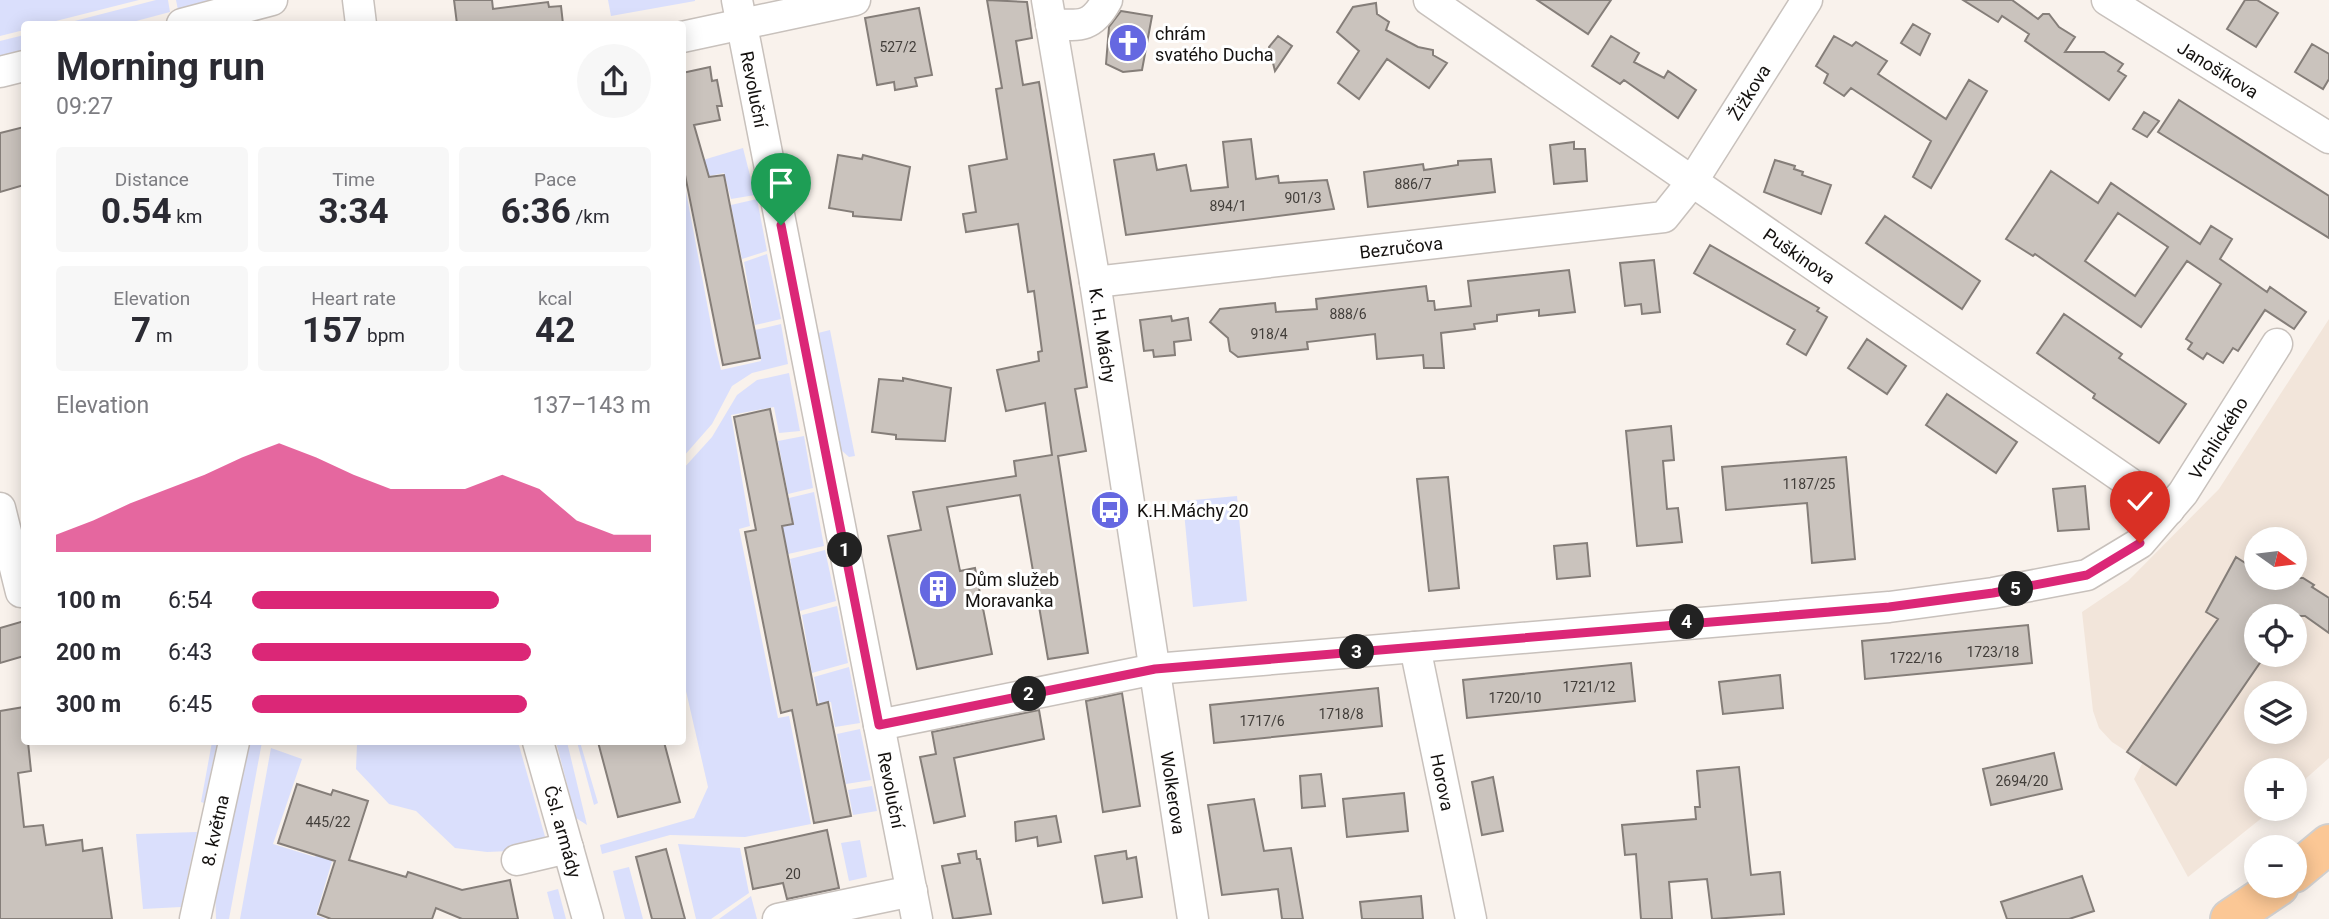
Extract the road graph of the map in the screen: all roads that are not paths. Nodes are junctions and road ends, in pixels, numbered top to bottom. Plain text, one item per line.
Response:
1 (272, 0) edge
2 (855, 0) edge
3 (1107, 0) edge
4 (1429, 0) edge
5 (1807, 0) edge
6 (2107, 0) edge
7 (739, 12) edge
8 (1049, 12) edge
9 (193, 21) edge
10 (686, 35) edge
11 (21, 67) edge
12 (0, 72) edge
13 (2329, 138) edge
14 (1692, 183) junction
15 (1095, 282) junction
16 (2277, 344) dead end
17 (0, 508) edge
18 (2169, 510) junction
19 (15, 593) edge
20 (1415, 647) junction
21 (1155, 669) junction
22 (879, 725) junction
23 (232, 745) edge
24 (539, 745) edge
25 (2329, 844) edge
26 (568, 848) junction
27 (517, 860) dead end
28 (2307, 862) edge
29 (2261, 898) edge
30 (914, 905) edge
31 (195, 919) edge
32 (588, 919) edge
33 (778, 919) edge
34 (1193, 919) edge
35 (1471, 919) edge
36 (2230, 919) edge

1 - 9 street
2 - 7 street
3 - 8 street
4 - 14 street, Puškinova
5 - 14 street, Žižkova
6 - 13 street, Janošíkova
7 - 10 street
7 - 22 street, Revoluční
8 - 15 street, K. H. Máchy
11 - 12 street
14 - 15 street, Bezručova
14 - 18 street, Puškinova
15 - 21 street, K. H. Máchy
16 - 18 street, Vrchlického
17 - 19 street
18 - 20 street, Vrchlického
20 - 21 street, Vrchlického
20 - 35 street, Horova
21 - 22 street, Vrchlického
21 - 34 street, Wolkerova
22 - 30 street, Revoluční
23 - 31 street, 8. května
24 - 26 street, Čsl. armády
25 - 28 main road
26 - 27 street
26 - 32 street, Čsl. armády
29 - 36 main road
30 - 33 street

